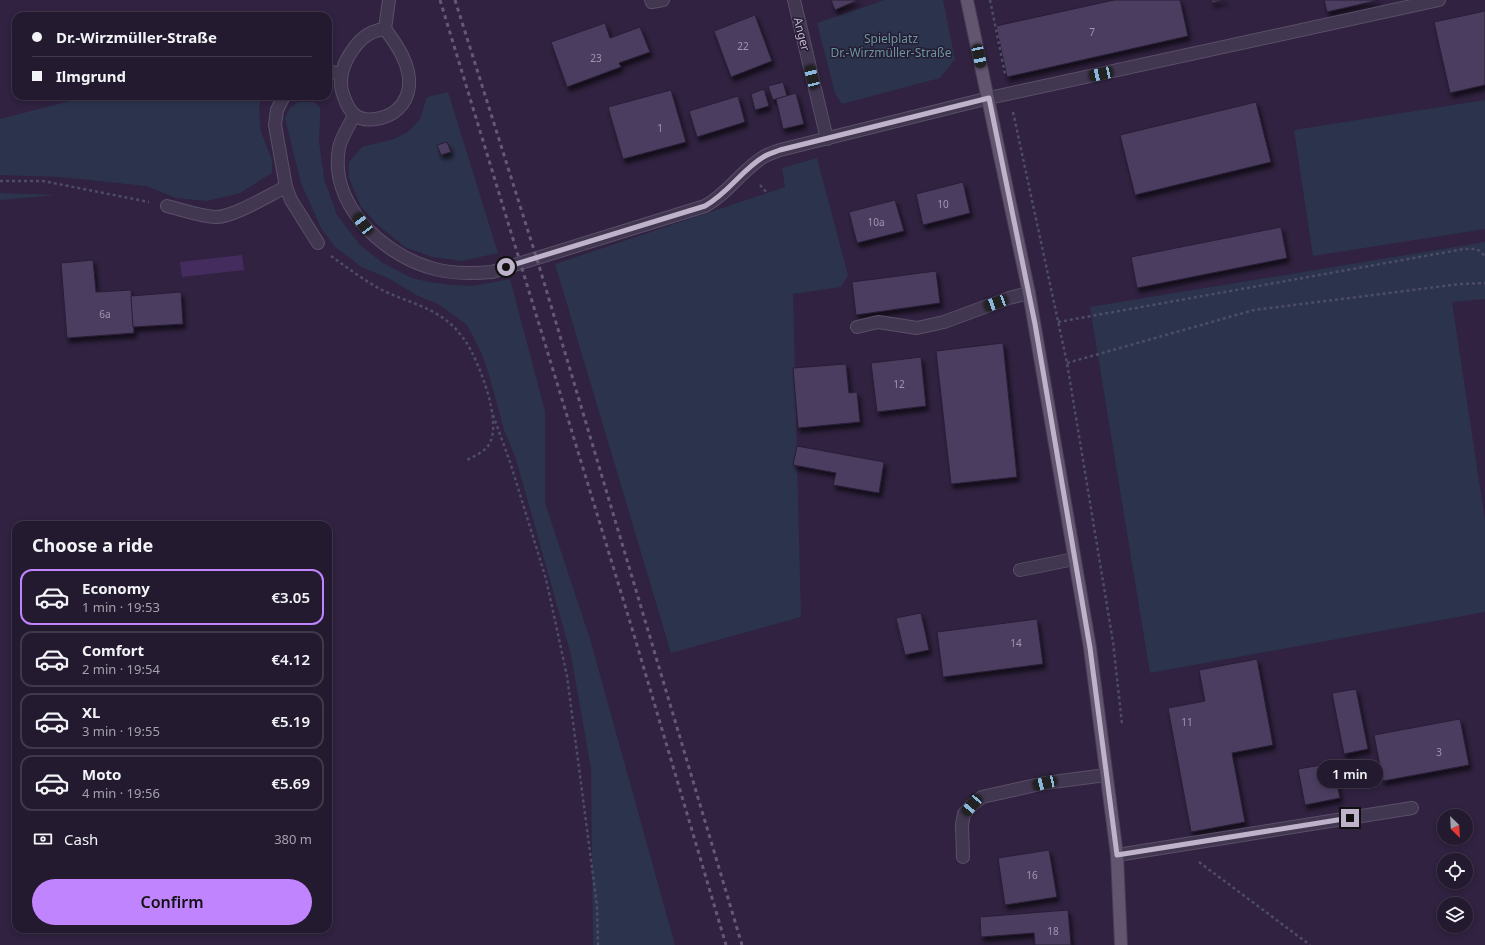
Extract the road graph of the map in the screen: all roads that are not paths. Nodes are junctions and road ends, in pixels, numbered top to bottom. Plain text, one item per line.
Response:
1 (389, 0) edge
2 (651, 0) edge
3 (663, 0) edge
4 (794, 0) edge
5 (967, 0) edge
6 (1438, 0) edge
7 (385, 29) junction
8 (332, 72) edge
9 (341, 74) junction
10 (989, 98) junction
11 (282, 100) edge
12 (354, 115) junction
13 (827, 139) junction
14 (286, 187) junction
15 (167, 206) road end
16 (318, 243) road end
17 (1029, 293) junction
18 (857, 327) dead end
19 (1074, 559) junction
20 (1020, 570) dead end
21 (1106, 775) junction
22 (1412, 808) dead end
23 (1117, 855) junction
24 (963, 857) dead end
25 (1121, 945) edge

1 - 7 street
2 - 3 street
4 - 13 street, Anger
5 - 10 main road
6 - 10 street
7 - 9 street
7 - 12 street
8 - 9 street
9 - 12 street
10 - 13 street
10 - 17 main road
11 - 14 street
12 - 13 street
14 - 15 street
14 - 16 street
17 - 18 street
17 - 19 main road
19 - 20 street
19 - 21 main road
21 - 23 main road
21 - 24 street
22 - 23 street
23 - 25 main road

